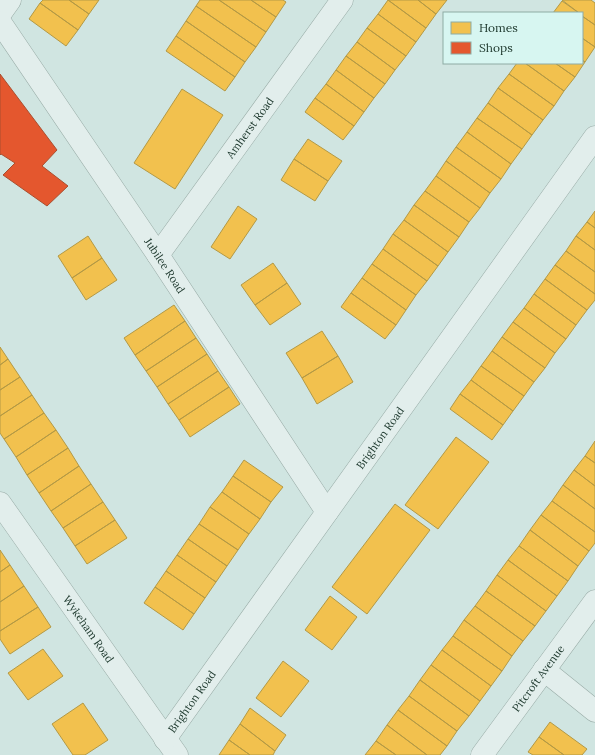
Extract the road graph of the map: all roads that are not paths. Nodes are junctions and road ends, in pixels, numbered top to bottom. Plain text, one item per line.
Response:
1 (10, 0) edge
2 (342, 0) edge
3 (0, 14) edge
4 (0, 22) edge
5 (595, 138) edge
6 (158, 255) junction
7 (0, 504) edge
8 (327, 512) junction
9 (595, 601) edge
10 (544, 670) junction
11 (595, 711) edge
12 (171, 747) edge
13 (482, 755) edge

1 - 3 street
2 - 6 street, Amherst Road
4 - 6 street, Jubilee Road
5 - 8 street, Brighton Road
6 - 8 street, Jubilee Road
7 - 12 street, Wykeham Road
8 - 12 street, Brighton Road
9 - 10 street, Pitcroft Avenue
10 - 11 street
10 - 13 street, Pitcroft Avenue

